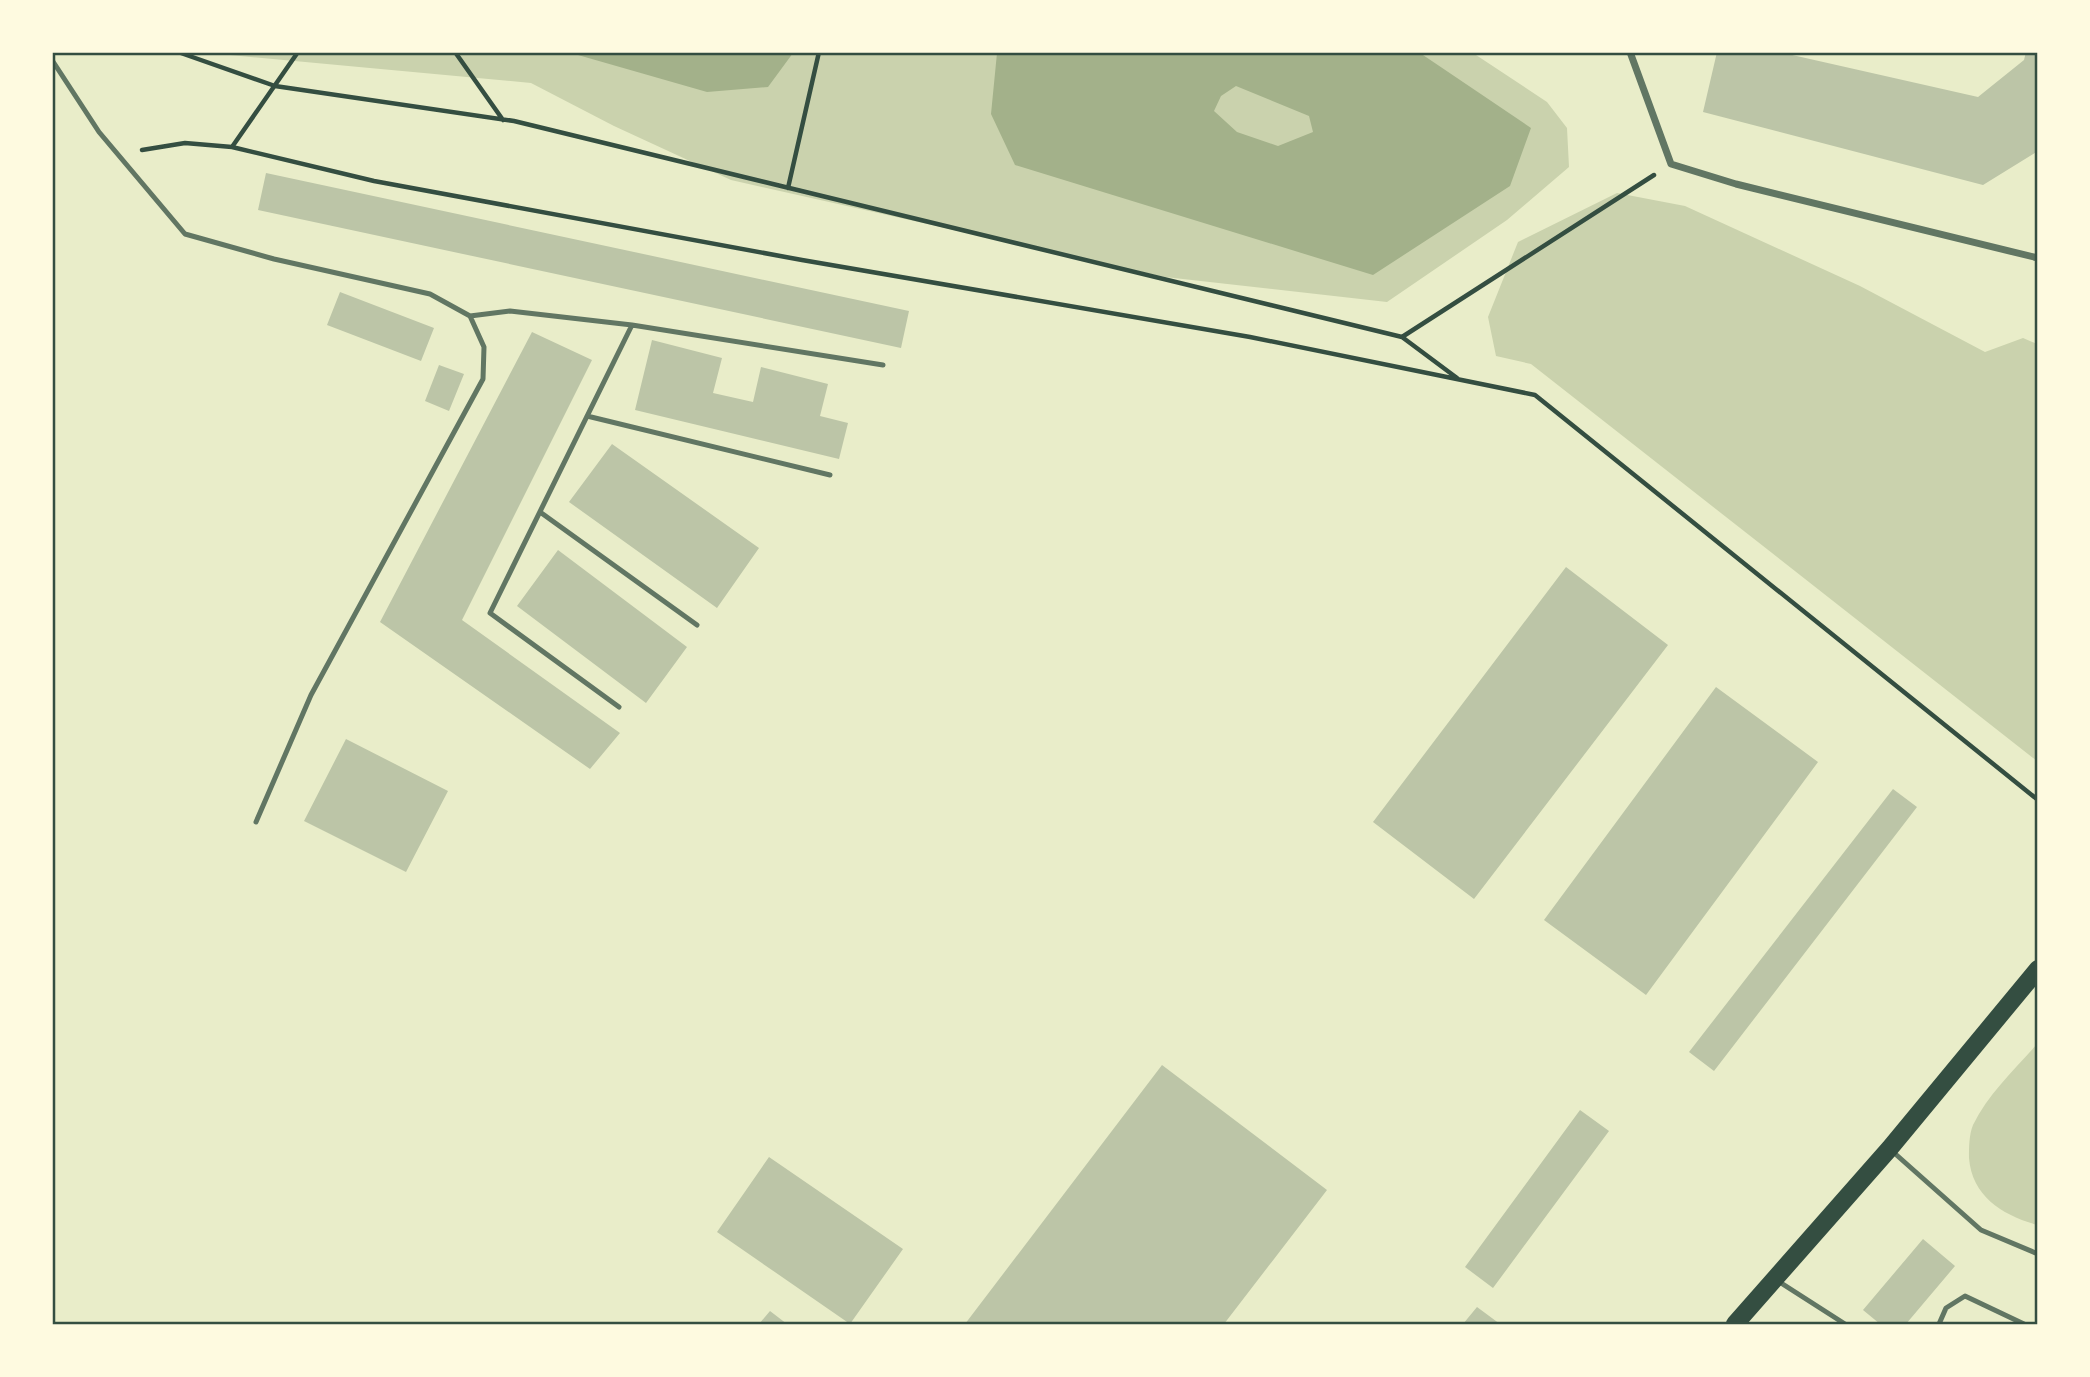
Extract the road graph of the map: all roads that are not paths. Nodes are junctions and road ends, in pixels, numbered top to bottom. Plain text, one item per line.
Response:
1 (1630, 52) edge
2 (52, 60) edge
3 (2038, 258) edge
4 (470, 316) junction
5 (632, 325) junction
6 (883, 365) dead end
7 (587, 416) junction
8 (830, 475) dead end
9 (540, 512) junction
10 (697, 625) dead end
11 (619, 708) dead end
12 (256, 822) dead end
13 (2038, 969) edge
14 (1890, 1149) junction
15 (2038, 1254) edge
16 (1775, 1279) junction
17 (1735, 1325) edge
18 (1845, 1325) edge
19 (1939, 1325) edge
20 (2024, 1325) edge

1 - 3 street
2 - 4 lane
4 - 5 lane
4 - 12 lane
5 - 6 lane
5 - 7 lane
7 - 8 lane
7 - 9 lane
9 - 10 lane
9 - 11 lane
13 - 14 main road
14 - 15 lane
14 - 16 main road
16 - 17 main road
16 - 18 lane
19 - 20 lane

